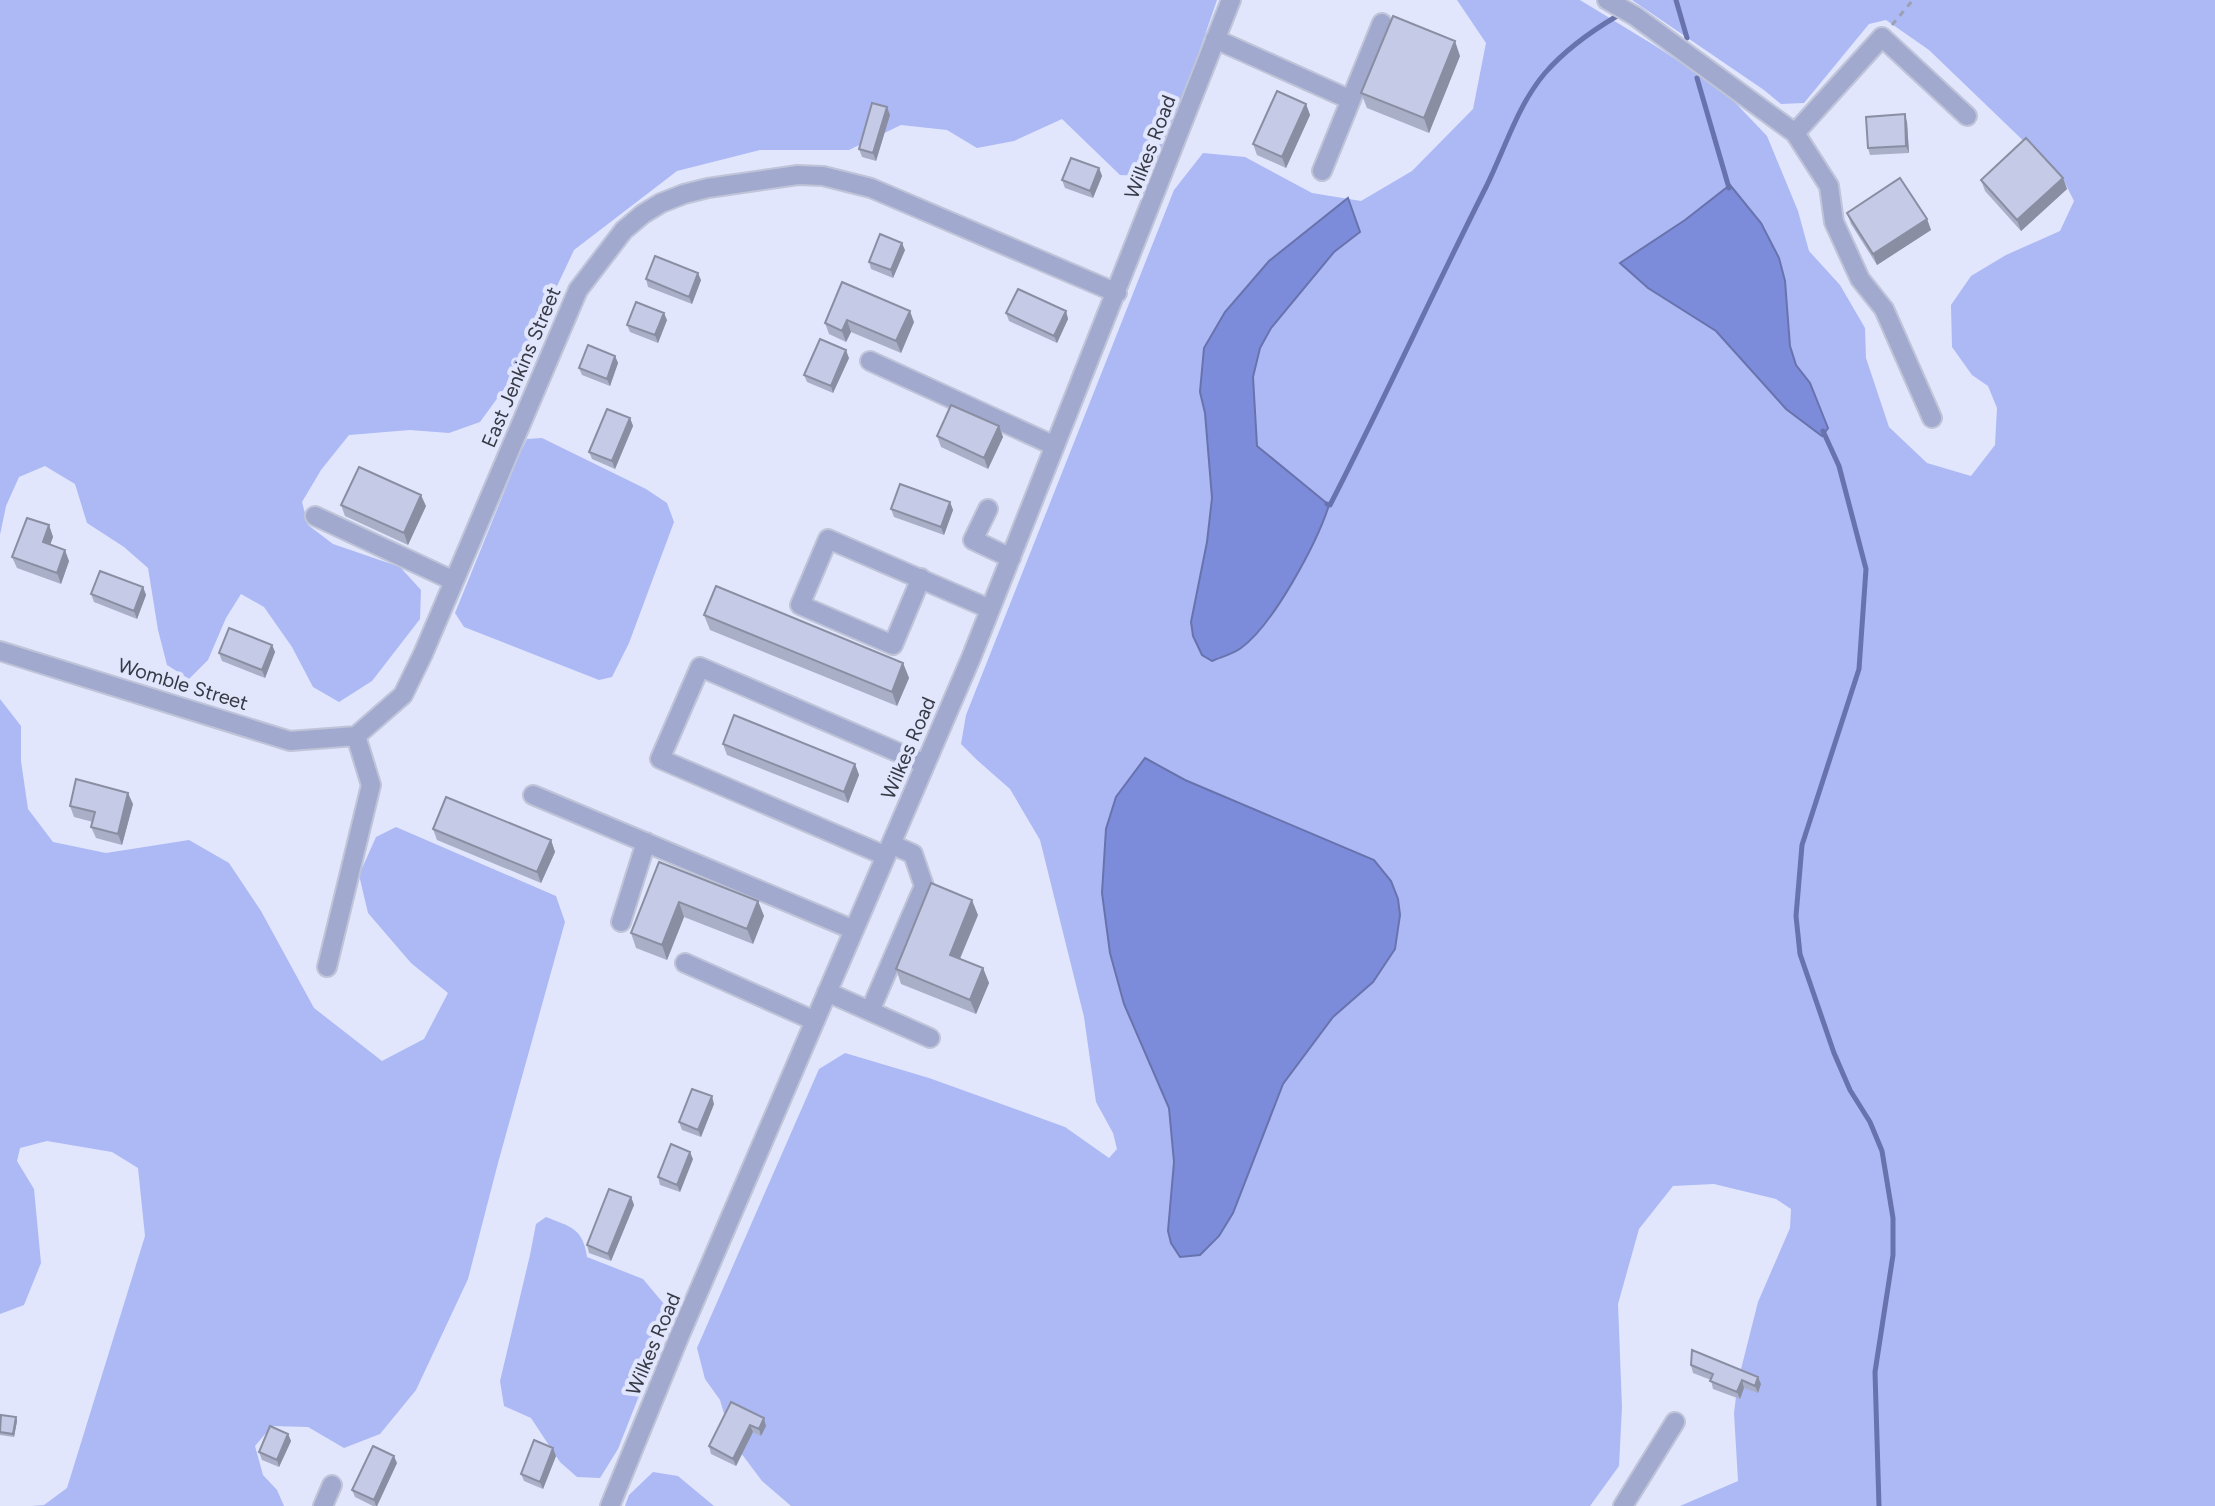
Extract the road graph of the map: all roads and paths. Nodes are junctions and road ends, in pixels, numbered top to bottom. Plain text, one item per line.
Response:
1 (1231, 0) edge
2 (1607, 0) edge
3 (1913, 0) edge
4 (1382, 23) dead end
5 (1882, 37) junction
6 (1215, 39) junction
7 (1351, 100) junction
8 (1967, 116) dead end
9 (1795, 133) junction
10 (1322, 171) dead end
11 (1117, 293) junction
12 (870, 361) dead end
13 (1932, 418) dead end
14 (1055, 446) junction
15 (988, 509) dead end
16 (315, 516) dead end
17 (1011, 558) junction
18 (921, 578) junction
19 (454, 581) junction
20 (990, 609) junction
21 (0, 651) edge
22 (356, 736) junction
23 (925, 764) junction
24 (533, 795) dead end
25 (646, 842) junction
26 (888, 850) junction
27 (621, 922) dead end
28 (854, 930) junction
29 (685, 963) dead end
30 (327, 967) dead end
31 (827, 992) junction
32 (870, 1011) junction
33 (815, 1021) junction
34 (930, 1038) dead end
35 (1675, 1422) dead end
36 (332, 1485) dead end
37 (323, 1506) edge
38 (610, 1506) edge
39 (1623, 1506) edge

1 - 6 street, Wilkes Road
2 - 9 street
3 - 5 path
4 - 7 street
5 - 8 street
5 - 9 street
6 - 7 street
6 - 11 street, Wilkes Road
7 - 10 street
9 - 13 street
11 - 14 street, Wilkes Road
11 - 19 street, East Jenkins Street
12 - 14 street
14 - 17 street, Wilkes Road
15 - 17 street
16 - 19 street
17 - 20 street, Wilkes Road
18 - 18 street
18 - 20 street
19 - 22 street, East Jenkins Street
20 - 23 street, Wilkes Road
21 - 22 street, Womble Street
22 - 30 street
23 - 26 street, Wilkes Road
23 - 26 street
24 - 25 street
25 - 27 street
25 - 28 street
26 - 28 street, Wilkes Road
26 - 32 street
28 - 31 street, Wilkes Road
29 - 33 street
31 - 32 street
31 - 33 street, Wilkes Road
32 - 34 street
33 - 38 street, Wilkes Road
35 - 39 street
36 - 37 street

